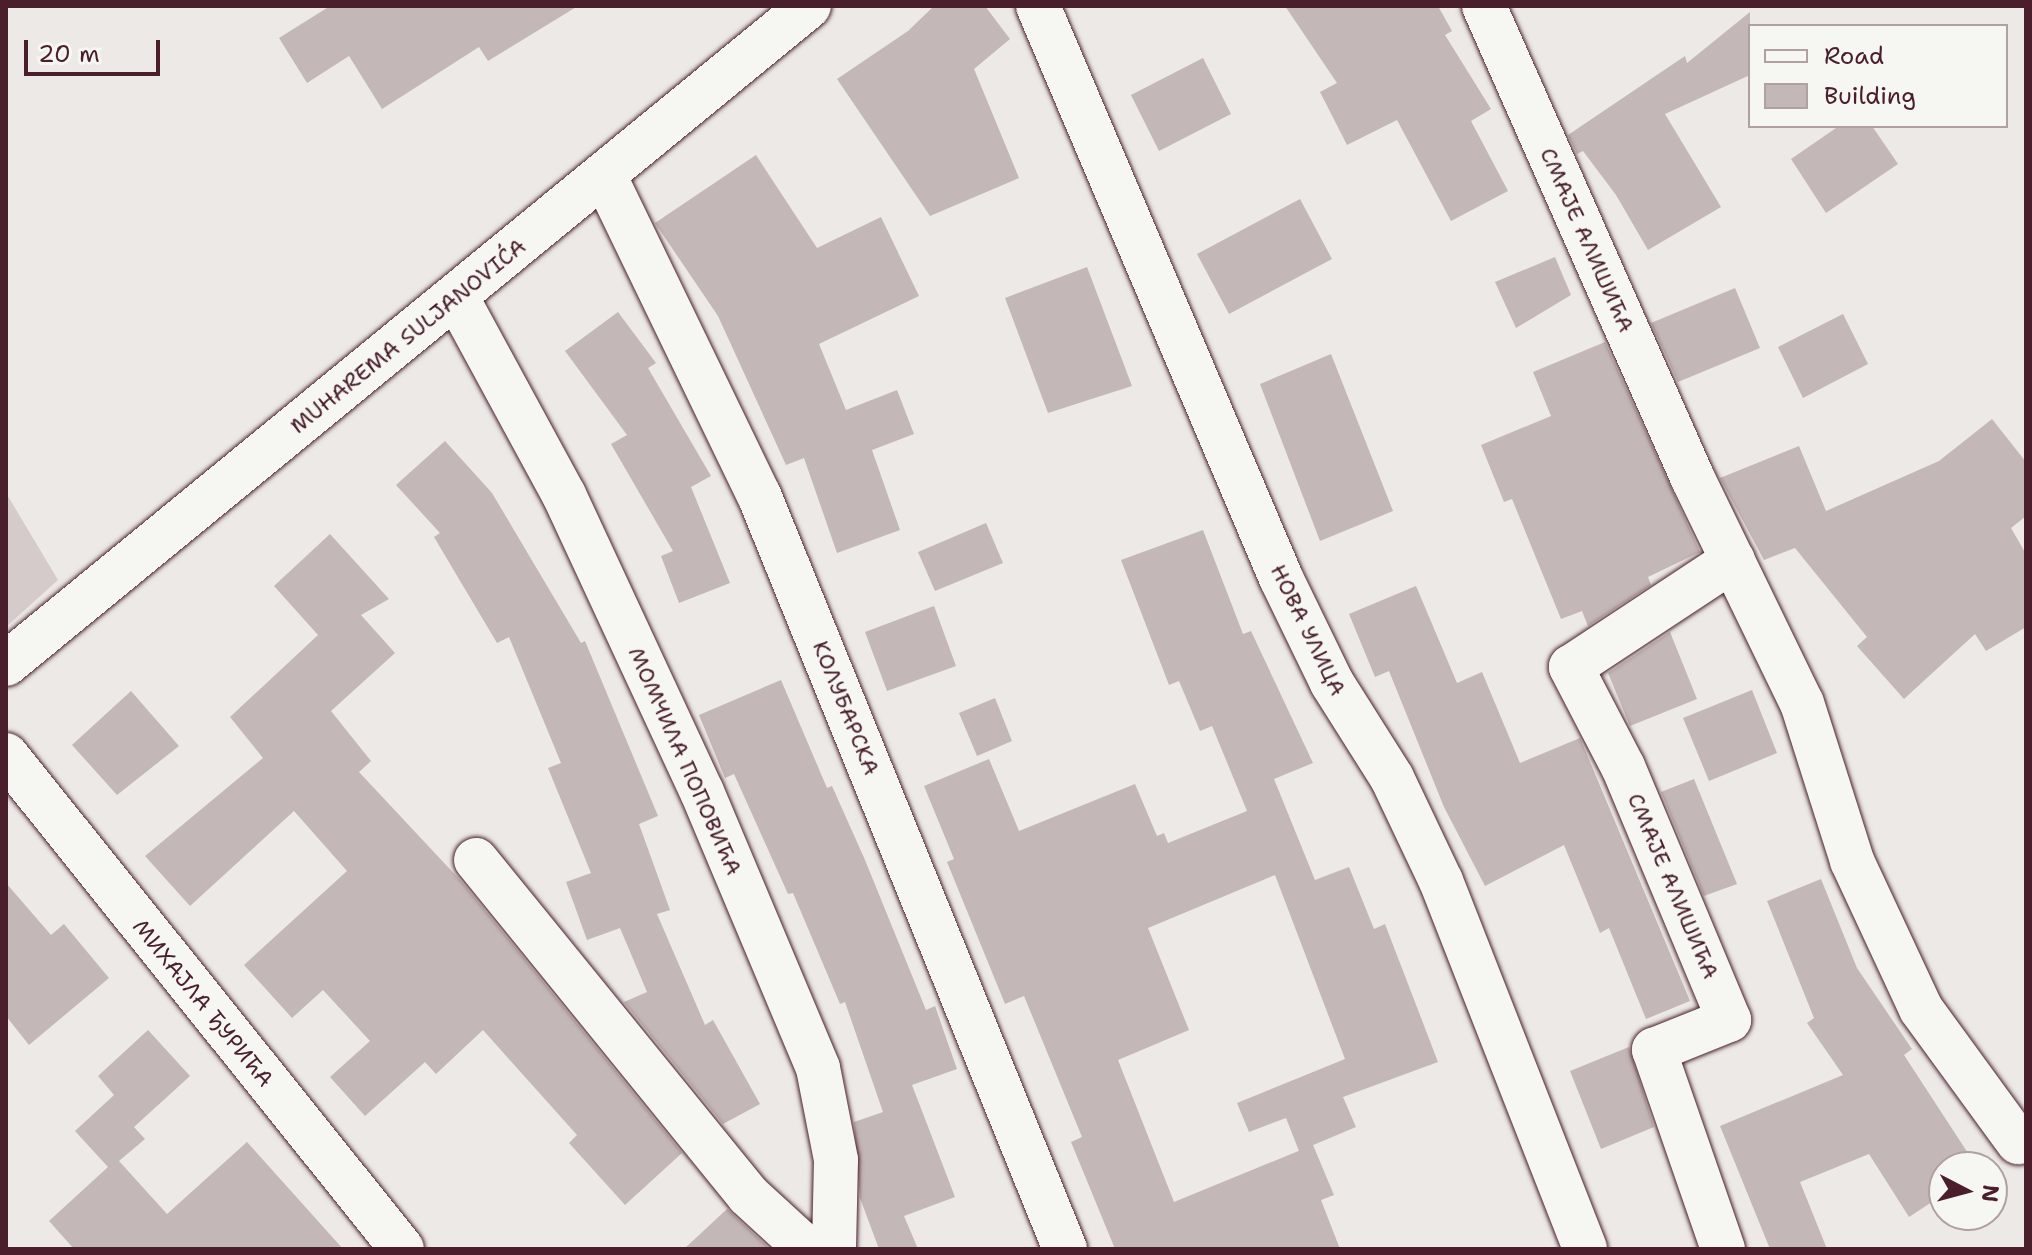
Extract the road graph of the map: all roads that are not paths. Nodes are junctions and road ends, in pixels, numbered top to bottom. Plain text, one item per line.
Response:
1 (809, 6) edge
2 (1038, 6) edge
3 (1484, 6) edge
4 (605, 177) junction
5 (457, 298) junction
6 (1733, 560) junction
7 (6, 664) edge
8 (6, 755) edge
9 (476, 860) dead end
10 (2018, 1142) dead end
11 (402, 1249) edge
12 (807, 1249) edge
13 (834, 1249) edge
14 (1065, 1249) edge
15 (1585, 1249) edge
16 (1723, 1249) edge

1 - 4 street, MUHAREMA SULJANOVIĆA
2 - 15 street, НОВА УЛИЦА
3 - 6 street, СМАЈЕ АЛИШИЋА
4 - 5 street, MUHAREMA SULJANOVIĆA
4 - 14 street, КОЛУБАРСКА
5 - 7 street, MUHAREMA SULJANOVIĆA
5 - 13 street, МОМЧИЛА ПОПОВИЋА
6 - 10 street, СМАЈЕ АЛИШИЋА
6 - 16 street, СМАЈЕ АЛИШИЋА
8 - 11 street, МИХАЈЛА ЂУРИЋА
9 - 12 street

